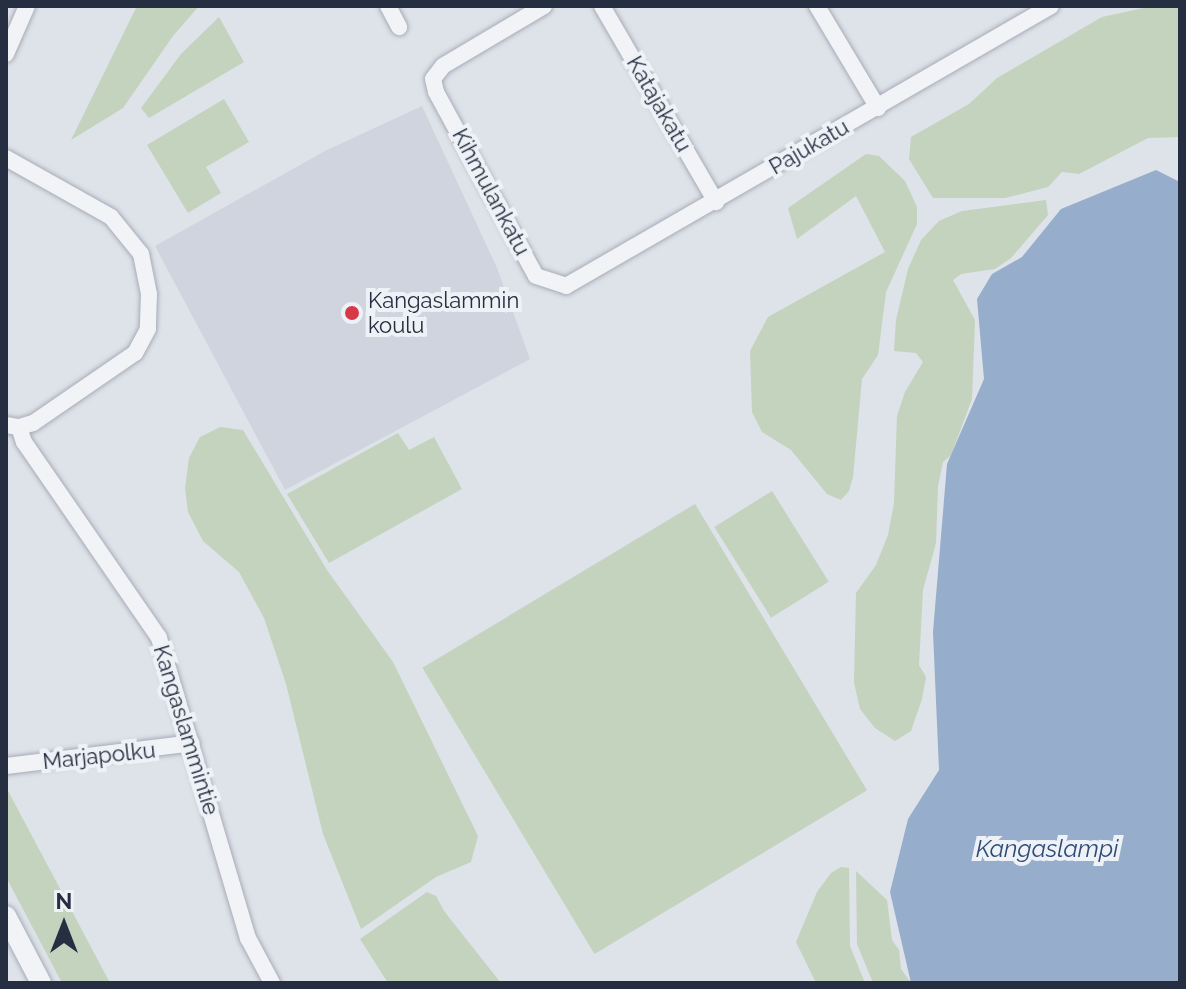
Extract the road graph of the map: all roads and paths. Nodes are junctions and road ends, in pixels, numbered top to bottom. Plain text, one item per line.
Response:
1 (27, 6) edge
2 (388, 6) edge
3 (544, 6) edge
4 (602, 6) edge
5 (817, 6) edge
6 (1039, 9) edge
7 (399, 27) dead end
8 (6, 54) edge
9 (878, 108) junction
10 (6, 158) edge
11 (716, 202) junction
12 (566, 286) joint
13 (13, 426) edge
14 (192, 743) junction
15 (6, 766) edge
16 (6, 916) edge
17 (41, 983) edge
18 (272, 983) edge

1 - 8 street
2 - 7 street
3 - 12 street, Kihmulankatu
4 - 11 street, Katajakatu
5 - 9 street
6 - 9 street, Pajukatu
9 - 11 street, Pajukatu
10 - 13 street
11 - 12 street, Pajukatu
13 - 14 street, Kangaslammintie
14 - 15 street, Marjapolku
14 - 18 street, Kangaslammintie
16 - 17 street

